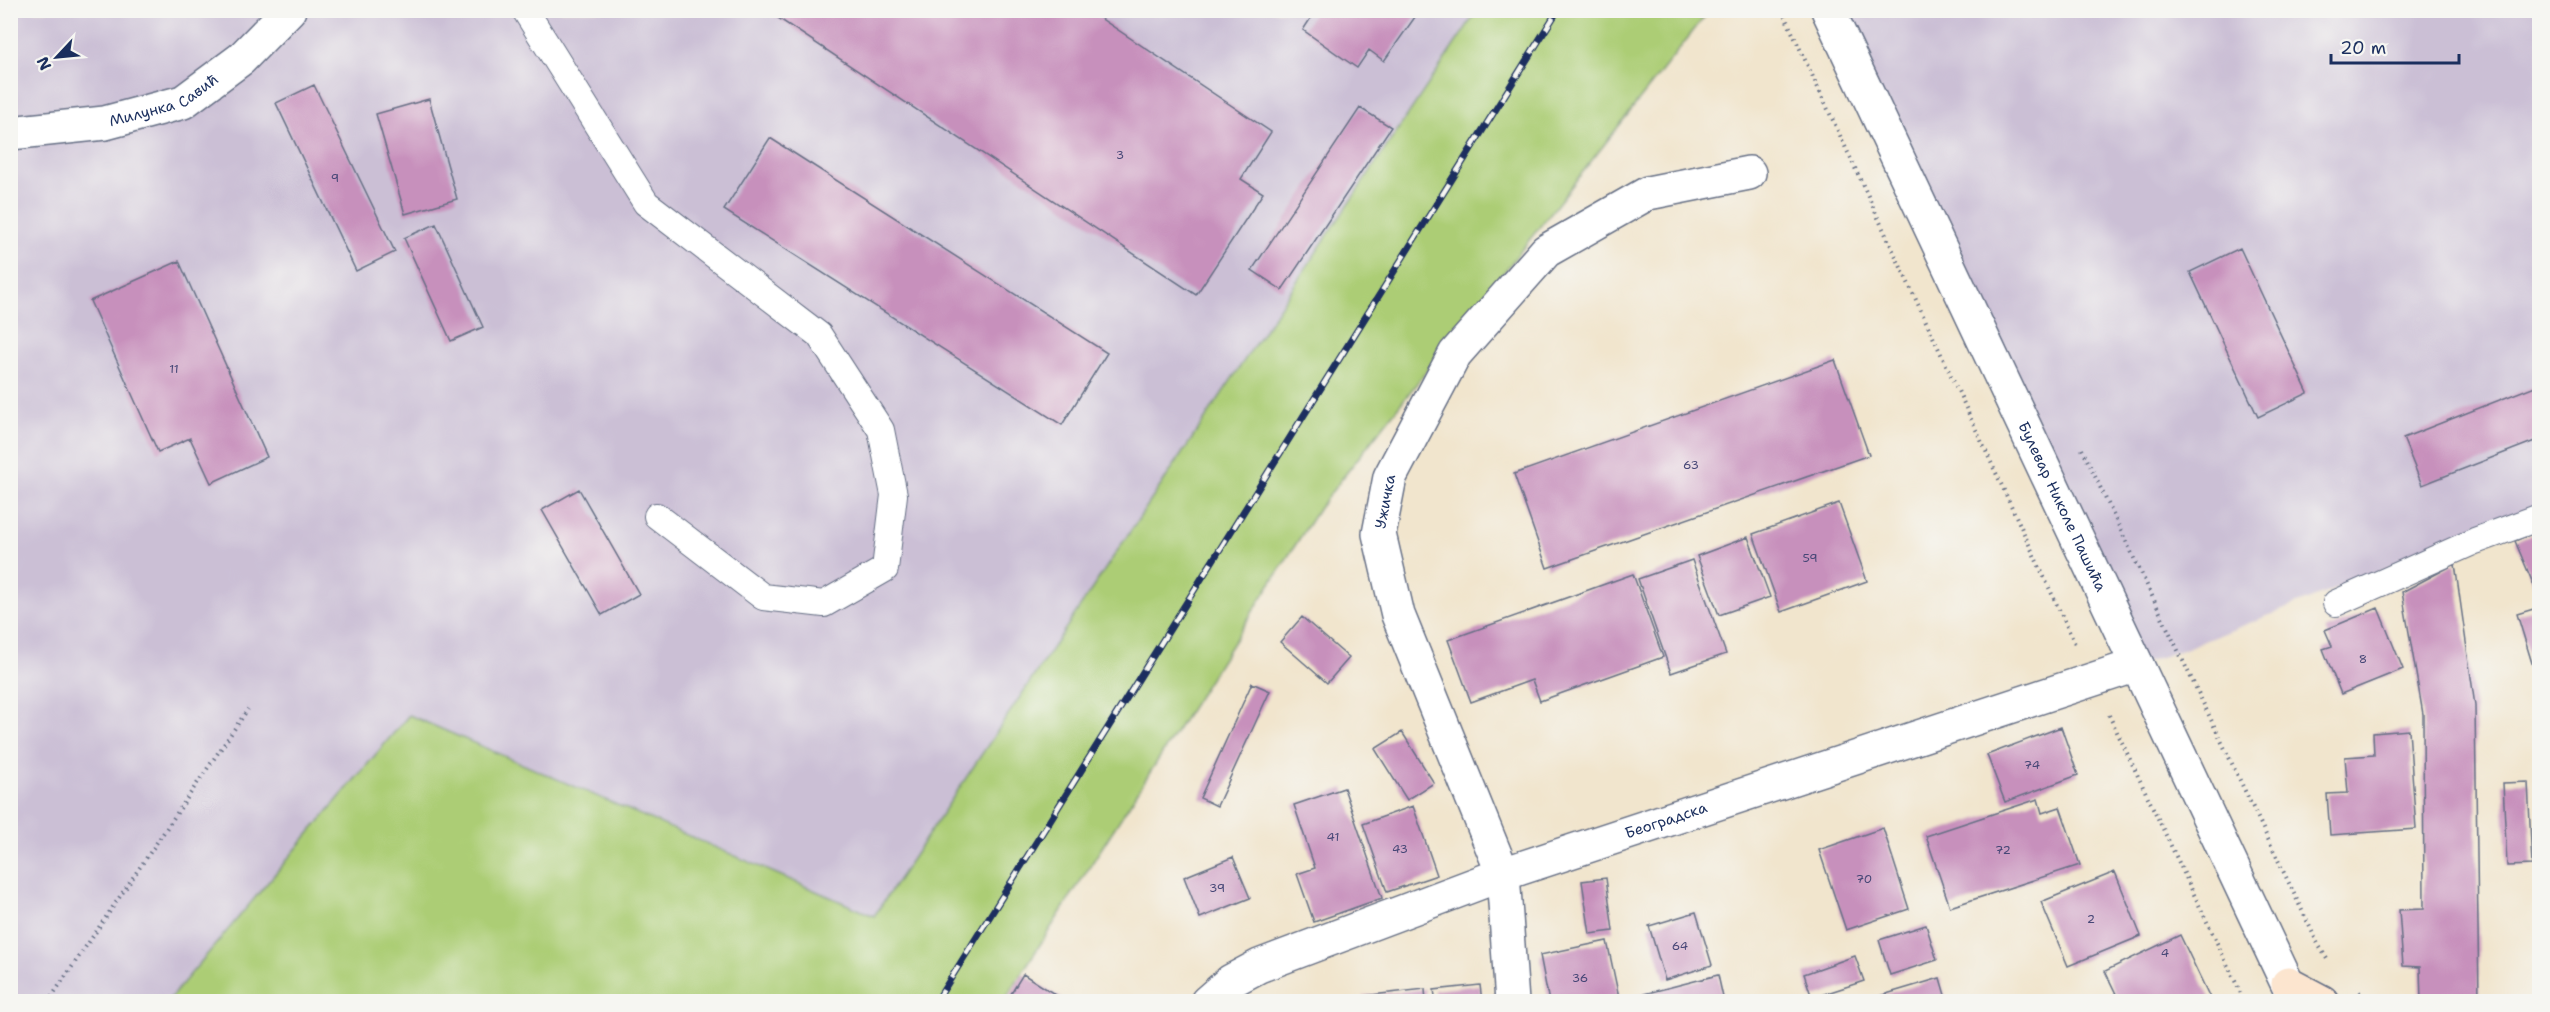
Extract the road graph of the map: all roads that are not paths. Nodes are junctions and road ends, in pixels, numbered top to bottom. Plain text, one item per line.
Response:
1 (289, 10) edge
2 (525, 10) edge
3 (1828, 10) edge
4 (10, 133) edge
5 (1749, 172) dead end
6 (657, 516) dead end
7 (2540, 517) edge
8 (2336, 603) dead end
9 (2137, 665) junction
10 (1503, 874) junction
11 (2292, 993) edge
12 (1207, 1002) edge
13 (1512, 1002) edge
14 (2322, 1002) edge

1 - 4 street, Милунка Савић
2 - 6 lane
3 - 9 street, Булевар Николе Пашића
5 - 10 street, Ужичка
7 - 8 lane
9 - 10 street, Београдска
9 - 11 street, Булевар Николе Пашића
10 - 12 street, Београдска
10 - 13 street, Ужичка
11 - 14 main road

